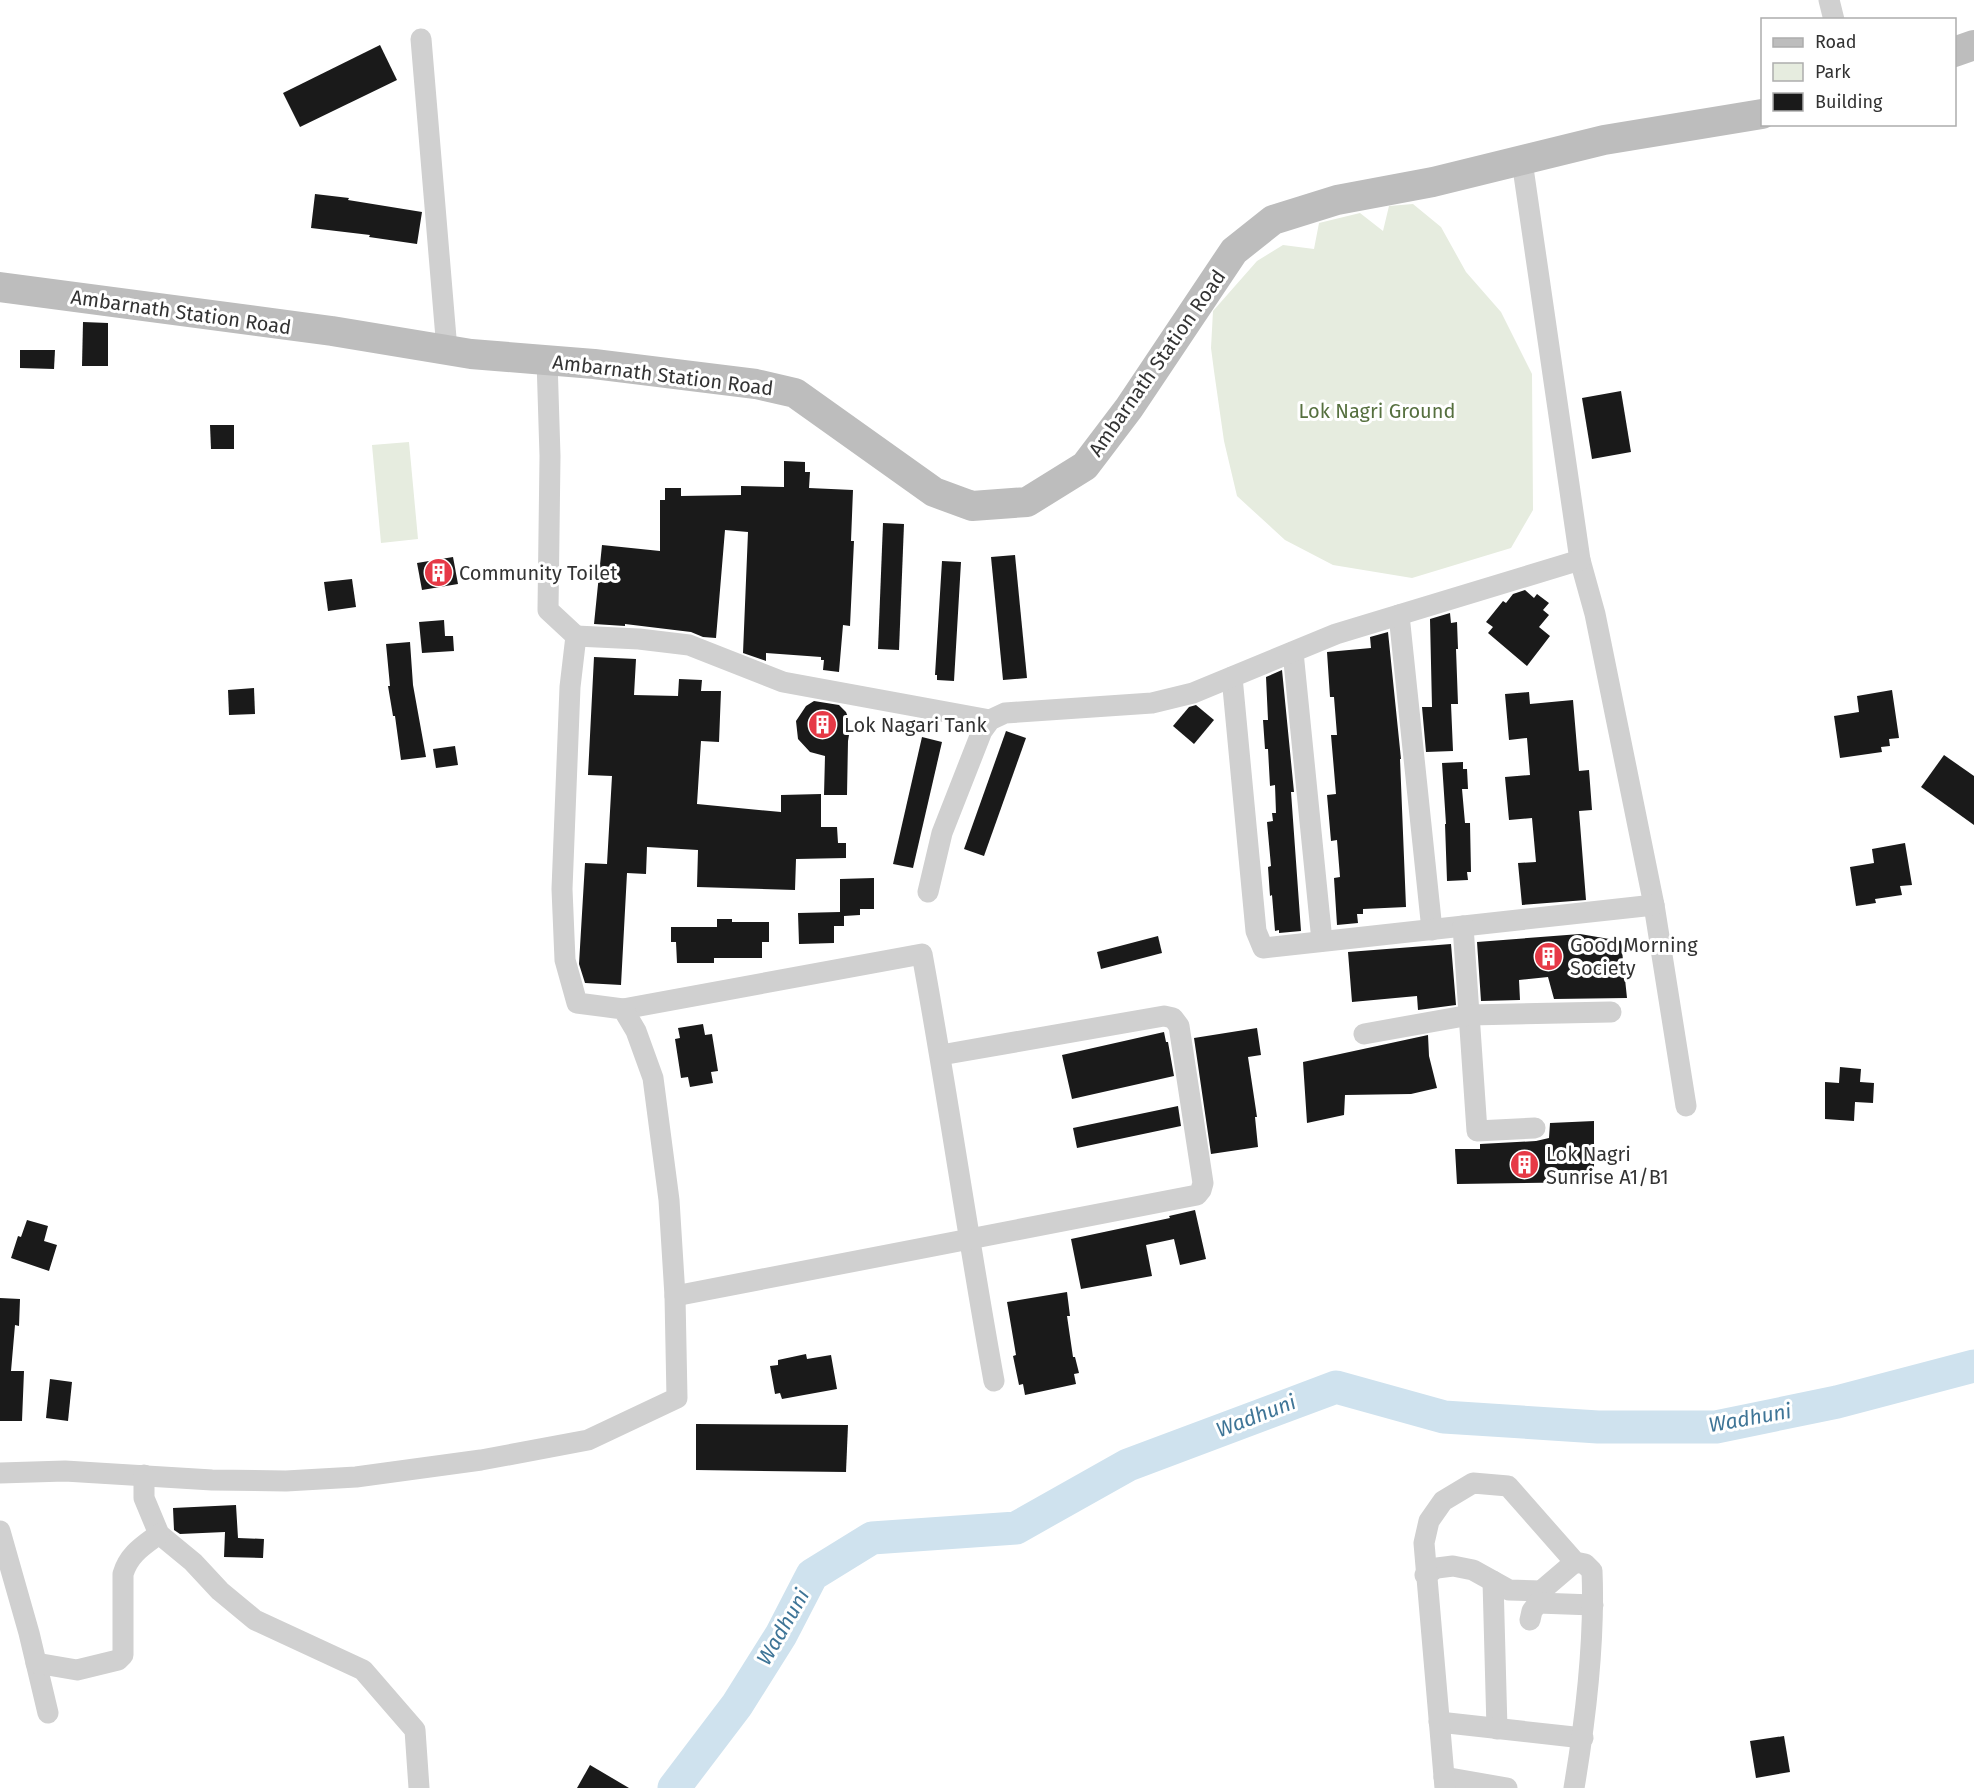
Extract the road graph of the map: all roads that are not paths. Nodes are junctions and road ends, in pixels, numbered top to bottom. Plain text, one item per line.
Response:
1 (1829, 0) edge
2 (1834, 18) edge
3 (421, 39) dead end
4 (1974, 45) edge
5 (1956, 51) edge
6 (1761, 114) edge
7 (1522, 161) junction
8 (0, 287) edge
9 (447, 350) junction
10 (547, 360) junction
11 (1580, 560) junction
12 (1399, 615) junction
13 (576, 636) junction
14 (1293, 652) junction
15 (1232, 677) junction
16 (990, 720) junction
17 (928, 892) dead end
18 (1654, 905) junction
19 (1463, 926) junction
20 (1432, 930) junction
21 (1322, 941) junction
22 (623, 1009) junction
23 (1611, 1012) dead end
24 (1470, 1015) junction
25 (1364, 1034) dead end
26 (941, 1055) junction
27 (1686, 1106) dead end
28 (1535, 1128) dead end
29 (968, 1238) junction
30 (675, 1296) junction
31 (994, 1381) dead end
32 (0, 1473) edge
33 (144, 1475) junction
34 (0, 1531) edge
35 (159, 1534) junction
36 (1575, 1562) junction
37 (1425, 1575) junction
38 (1493, 1581) junction
39 (1593, 1605) junction
40 (1530, 1620) dead end
41 (36, 1664) junction
42 (48, 1713) dead end
43 (1439, 1722) junction
44 (1497, 1729) junction
45 (1583, 1738) junction
46 (1445, 1782) edge
47 (419, 1788) edge
48 (1507, 1788) edge
49 (1574, 1788) edge

1 - 2 street
3 - 9 street
4 - 5 main road
6 - 7 main road, Ambarnath Station Road
7 - 10 main road, Ambarnath Station Road
7 - 11 street
8 - 9 main road, Ambarnath Station Road
9 - 10 main road, Ambarnath Station Road
10 - 13 street
11 - 12 street
11 - 18 street
12 - 14 street
12 - 20 street
13 - 16 street
13 - 22 street
14 - 15 street
14 - 21 street
15 - 16 street
15 - 21 street
16 - 17 street
18 - 19 street
18 - 27 street
19 - 20 street
19 - 24 street
20 - 21 street
22 - 26 street
22 - 30 street
23 - 24 street
24 - 25 street
24 - 28 street
26 - 29 street
26 - 29 street
29 - 30 street
29 - 31 street
30 - 33 street
32 - 33 street
33 - 35 street
34 - 41 street
35 - 41 street
35 - 47 street
36 - 37 street
36 - 38 street
36 - 39 street
37 - 38 street
37 - 43 street
38 - 44 street
39 - 40 street
39 - 45 street
41 - 42 street
43 - 44 street
43 - 46 street
44 - 45 street
45 - 49 street
46 - 48 street

